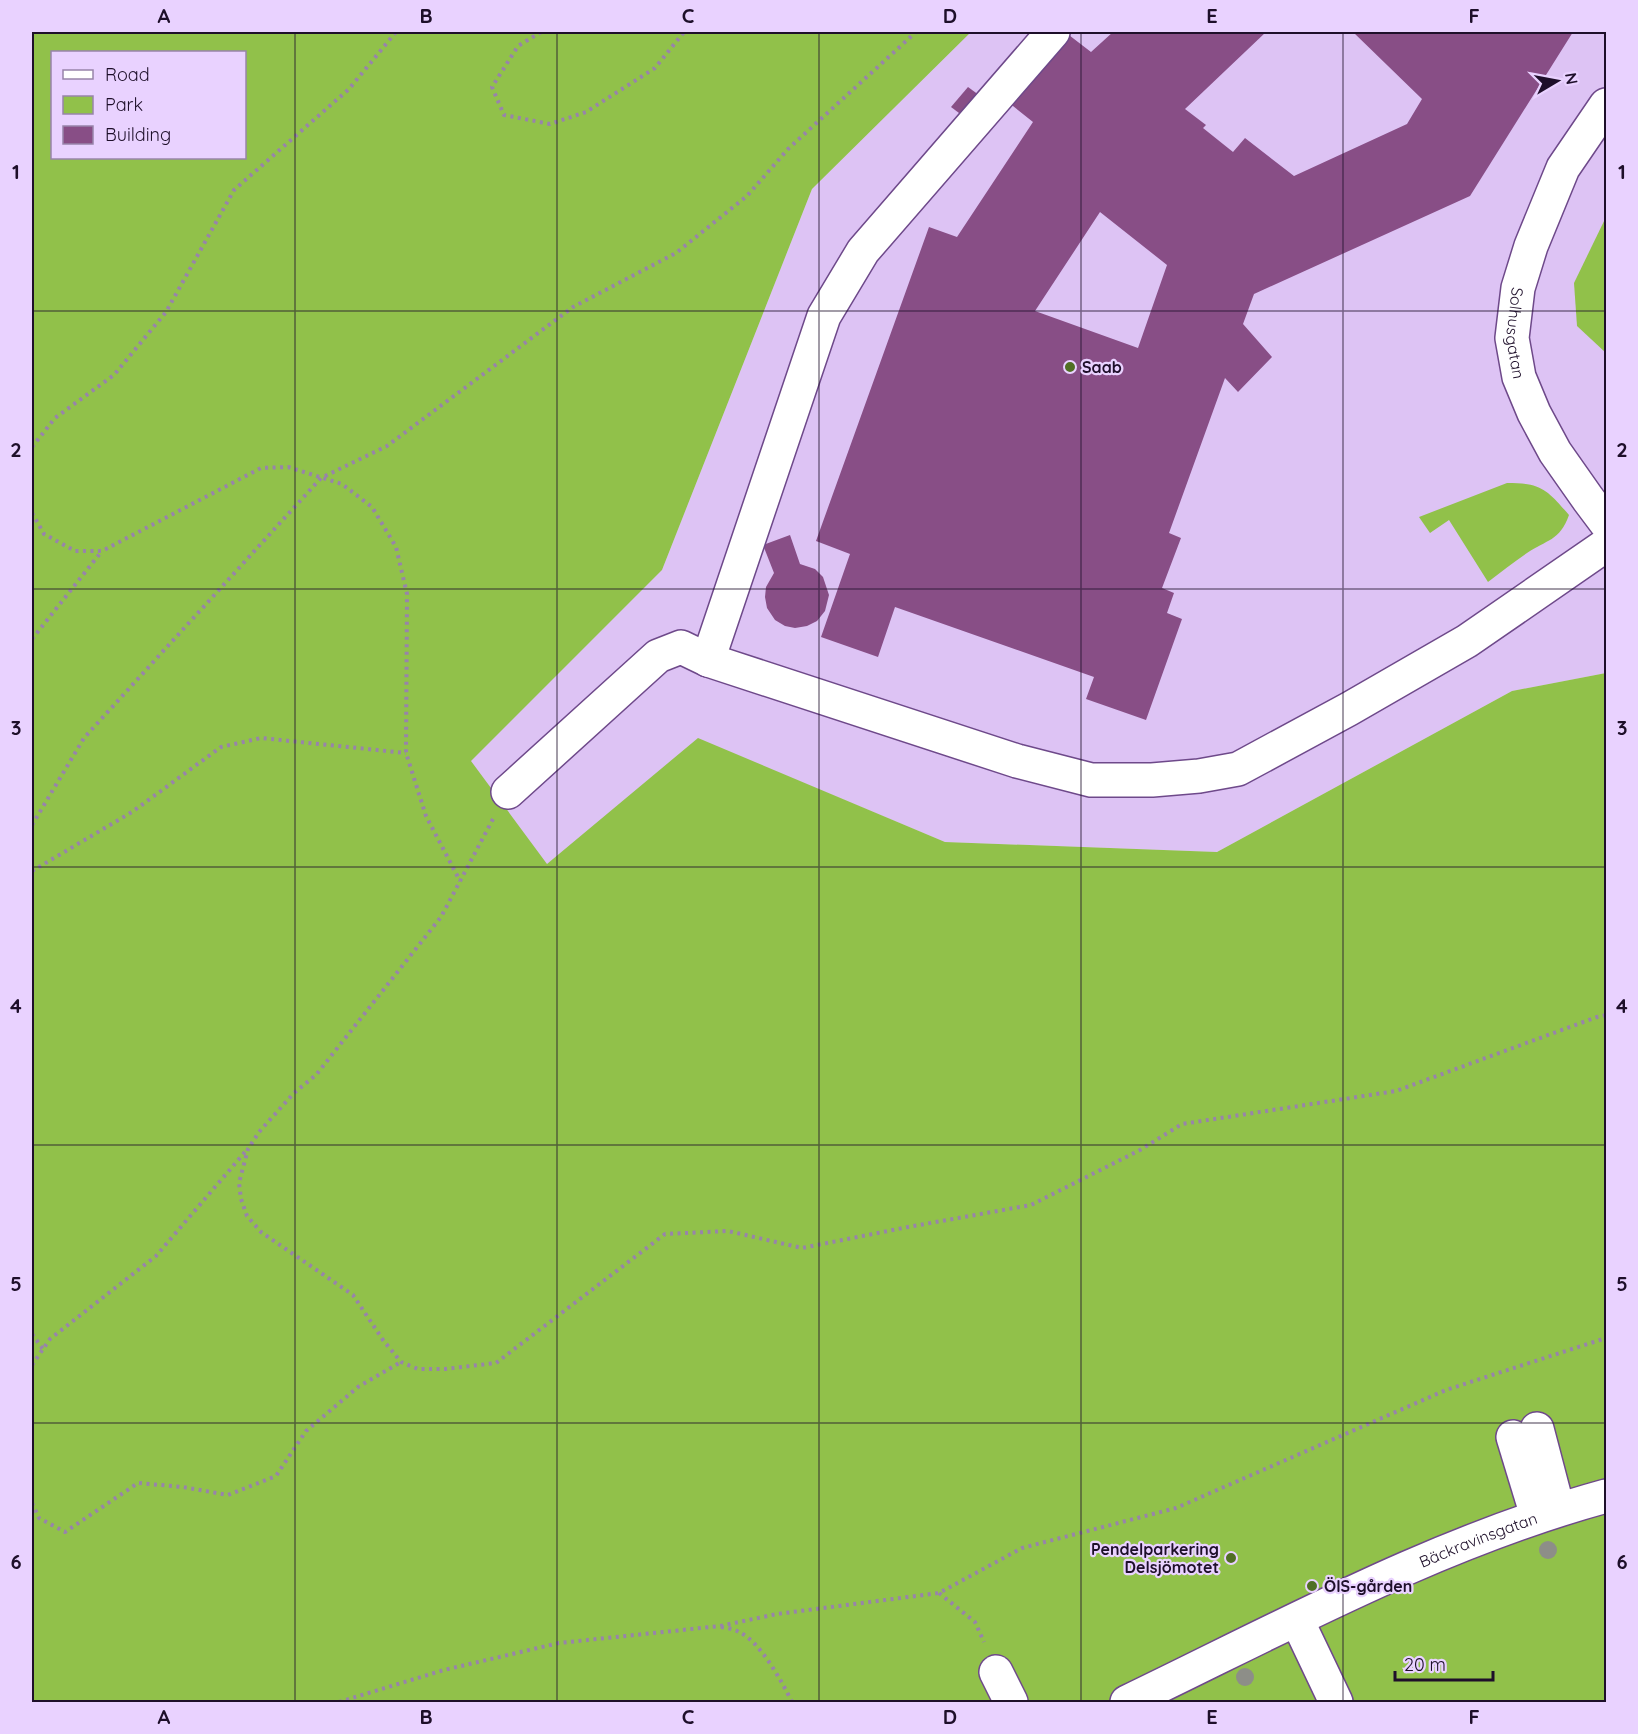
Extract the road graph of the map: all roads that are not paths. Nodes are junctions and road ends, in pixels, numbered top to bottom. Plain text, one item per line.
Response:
1 (1053, 32) edge
2 (1606, 105) edge
3 (1606, 523) edge
4 (1606, 545) edge
5 (708, 660) junction
6 (508, 792) road end
7 (1525, 1433) dead end
8 (1606, 1496) edge
9 (1548, 1513) junction
10 (1297, 1620) junction
11 (986, 1686) edge
12 (1011, 1702) edge
13 (1127, 1702) edge
14 (1336, 1702) edge

1 - 5 street
2 - 3 street, Solhusgatan
4 - 5 street
5 - 6 street
7 - 9 street
8 - 9 street, Bäckravinsgatan
9 - 10 street, Bäckravinsgatan
10 - 13 street, Bäckravinsgatan
10 - 14 street
11 - 12 street

